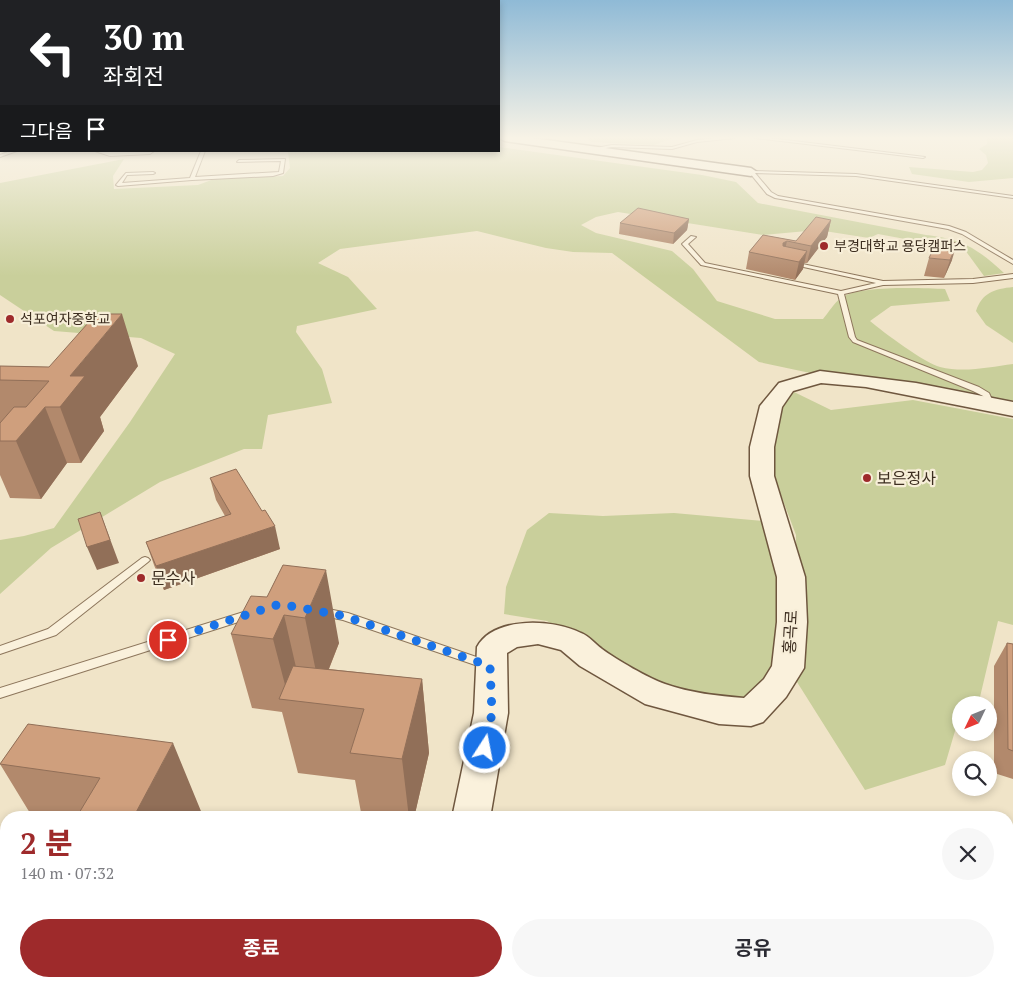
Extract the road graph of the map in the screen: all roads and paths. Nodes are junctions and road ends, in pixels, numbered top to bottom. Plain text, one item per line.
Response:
1 (119, 184) edge
2 (130, 184) edge
3 (761, 184) edge
4 (924, 184) edge
5 (1013, 196) edge
6 (693, 237) dead end
7 (783, 262) edge
8 (1013, 262) edge
9 (1013, 276) edge
10 (883, 283) junction
11 (841, 292) junction
12 (1002, 407) edge
13 (145, 560) edge
14 (307, 609) edge
15 (261, 610) edge
16 (0, 650) edge
17 (490, 666) junction
18 (0, 693) edge
19 (472, 811) edge

1 - 2 lane
3 - 8 lane
4 - 5 lane
6 - 11 lane
7 - 10 lane
9 - 10 lane
10 - 11 lane
11 - 12 lane
12 - 17 street, 홍곡로
13 - 16 lane
14 - 17 lane
15 - 18 lane
17 - 19 street, 홍곡로

